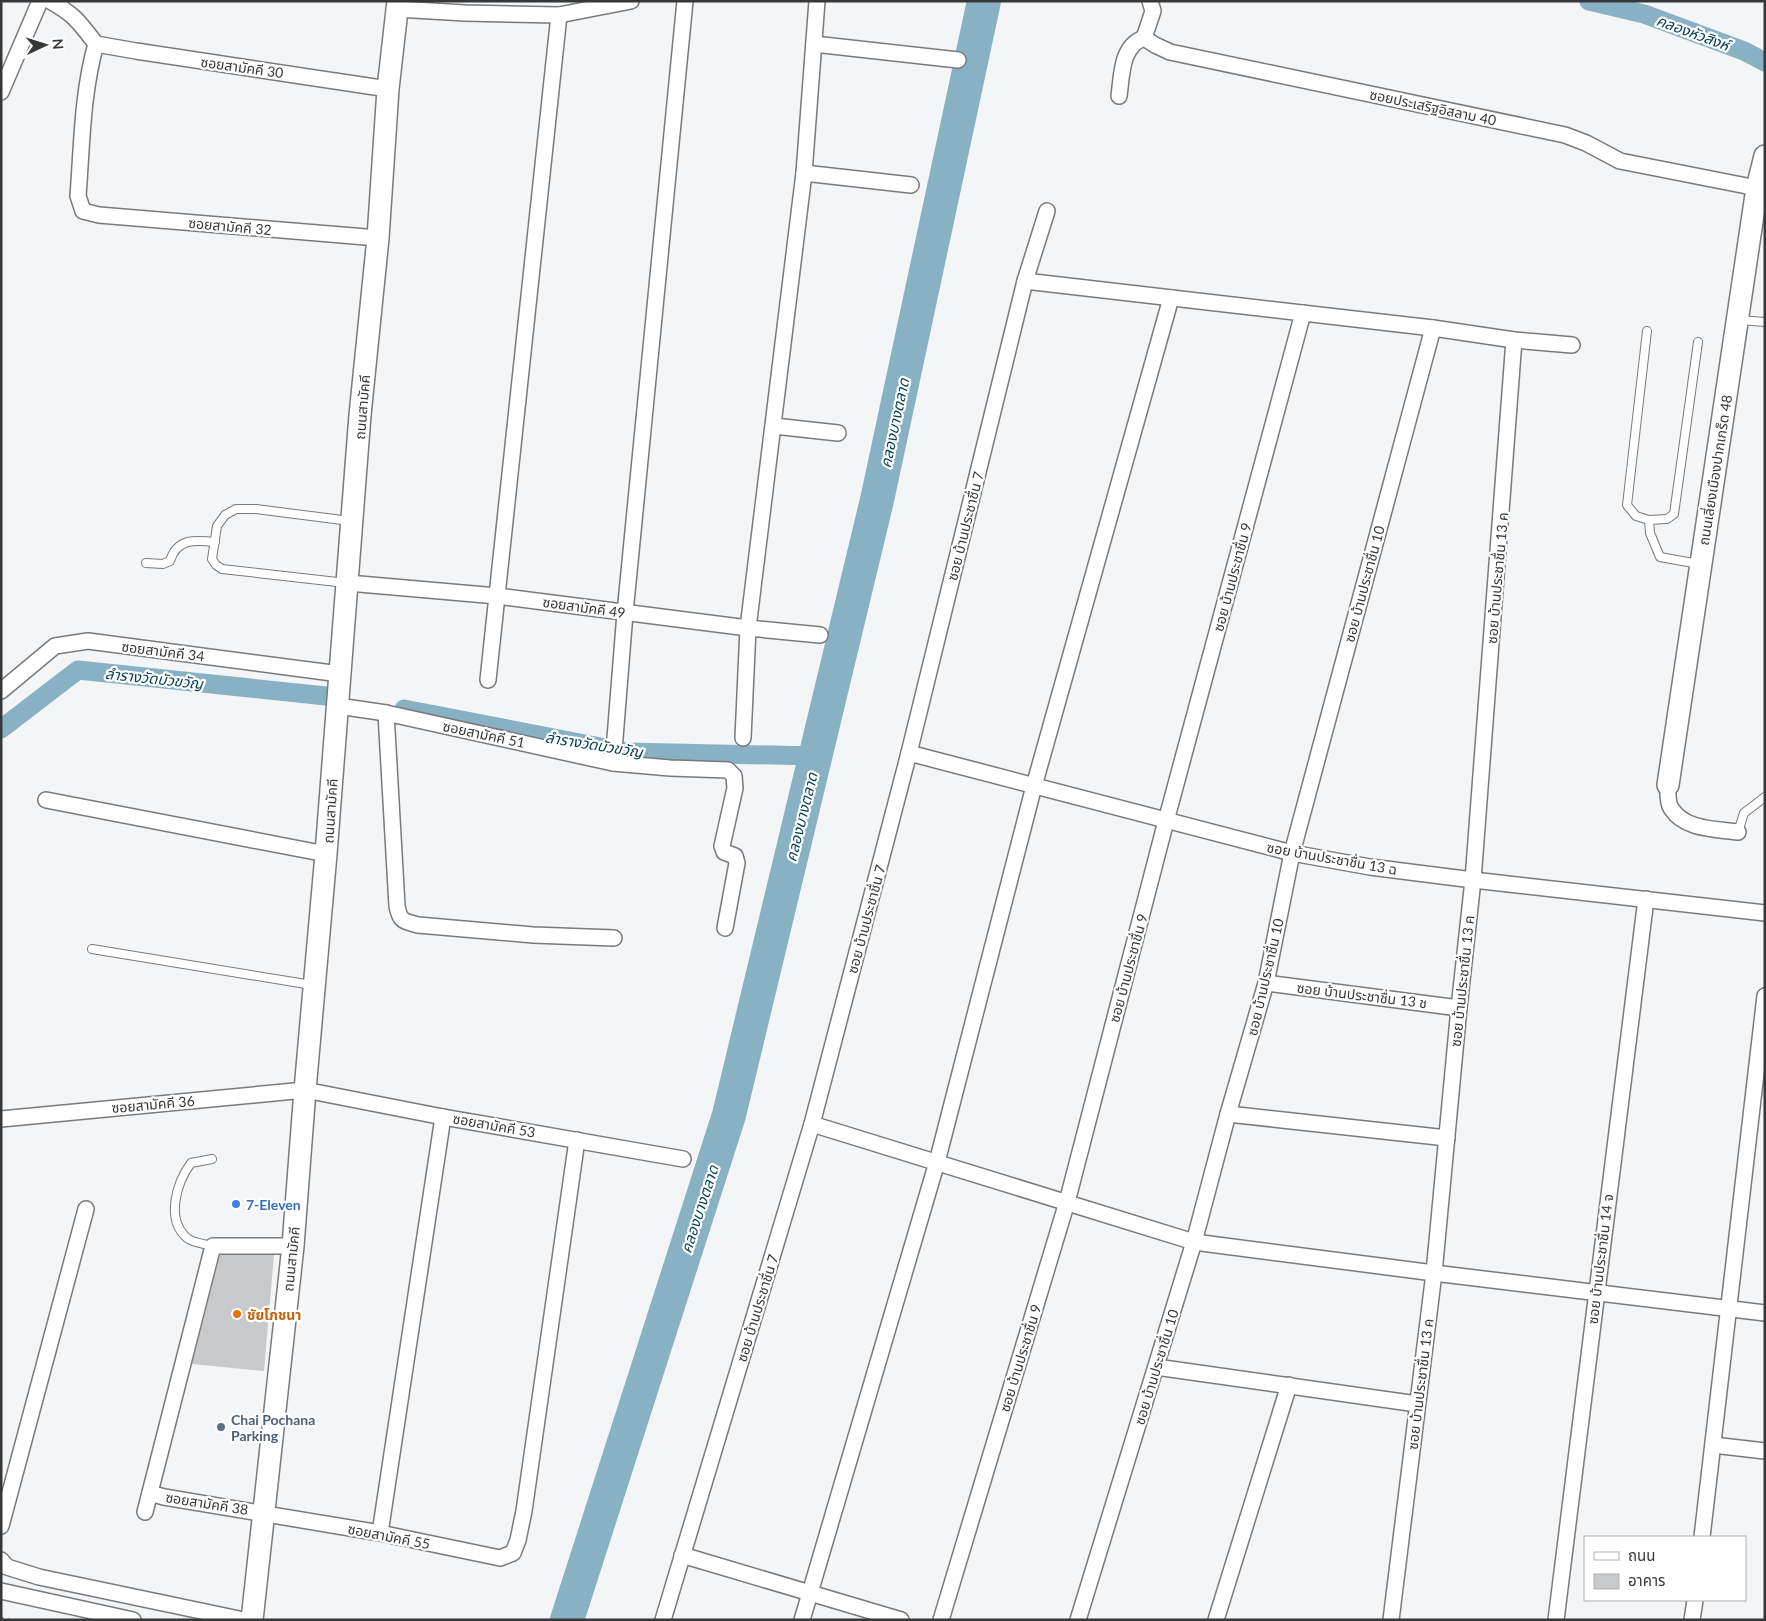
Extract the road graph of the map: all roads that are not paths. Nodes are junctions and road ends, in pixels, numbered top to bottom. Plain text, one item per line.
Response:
1 (40, 1) edge
2 (50, 1) edge
3 (631, 1) edge
4 (685, 1) edge
5 (817, 1) edge
6 (1150, 1) edge
7 (397, 5) edge
8 (559, 15) junction
9 (1144, 38) junction
10 (96, 44) junction
11 (814, 44) junction
12 (958, 60) dead end
13 (388, 89) junction
14 (1, 92) edge
15 (1118, 96) dead end
16 (1765, 156) edge
17 (804, 173) junction
18 (911, 185) dead end
19 (1761, 188) edge
20 (1047, 211) dead end
21 (378, 238) junction
22 (1025, 281) junction
23 (1171, 298) junction
24 (1303, 313) junction
25 (1738, 319) junction
26 (1765, 322) edge
27 (1433, 328) junction
28 (1648, 331) dead end
29 (1514, 340) junction
30 (1698, 342) dead end
31 (1572, 345) dead end
32 (774, 426) junction
33 (838, 433) dead end
34 (1649, 520) junction
35 (352, 522) junction
36 (214, 542) junction
37 (146, 563) dead end
38 (1701, 565) junction
39 (348, 583) junction
40 (497, 596) junction
41 (625, 613) junction
42 (748, 628) junction
43 (820, 634) dead end
44 (340, 674) junction
45 (488, 680) dead end
46 (1, 691) edge
47 (338, 706) junction
48 (386, 713) junction
49 (744, 738) dead end
50 (910, 754) junction
51 (613, 761) junction
52 (1668, 785) joint
53 (1034, 786) junction
54 (1765, 797) edge
55 (46, 800) dead end
56 (1166, 820) junction
57 (1738, 832) joint
58 (1292, 853) junction
59 (326, 854) junction
60 (1473, 880) junction
61 (1646, 899) junction
62 (1765, 913) edge
63 (725, 928) dead end
64 (614, 938) dead end
65 (92, 949) dead end
66 (1266, 983) junction
67 (314, 985) junction
68 (1765, 996) edge
69 (1459, 1008) junction
70 (305, 1090) junction
71 (1228, 1114) junction
72 (443, 1117) junction
73 (1, 1119) edge
74 (812, 1124) junction
75 (1447, 1138) junction
76 (577, 1140) junction
77 (212, 1159) dead end
78 (683, 1159) dead end
79 (937, 1162) junction
80 (1066, 1202) junction
81 (86, 1209) dead end
82 (1194, 1242) junction
83 (213, 1246) junction
84 (293, 1246) junction
85 (1434, 1274) junction
86 (1596, 1293) junction
87 (1729, 1310) junction
88 (1765, 1313) edge
89 (1156, 1367) junction
90 (1289, 1385) junction
91 (1417, 1404) junction
92 (1713, 1445) junction
93 (1765, 1451) edge
94 (150, 1493) junction
95 (145, 1512) dead end
96 (264, 1513) junction
97 (2, 1522) edge
98 (380, 1533) junction
99 (1702, 1536) edge
100 (682, 1555) junction
101 (1, 1560) edge
102 (1, 1591) edge
103 (811, 1592) junction
104 (1694, 1601) edge
105 (133, 1620) edge
106 (244, 1620) edge
107 (252, 1620) edge
108 (663, 1620) edge
109 (802, 1620) edge
110 (901, 1620) edge
111 (941, 1620) edge
112 (1078, 1620) edge
113 (1216, 1620) edge
114 (1391, 1620) edge
115 (1556, 1620) edge
116 (1692, 1620) edge

1 - 14 street
2 - 10 street
3 - 8 street
4 - 41 street
5 - 11 street
6 - 9 street
7 - 8 street
7 - 13 main road, ถนนสามัคคี
8 - 40 street
9 - 15 street
9 - 19 street, ซอยประเสริฐอิสลาม 40
10 - 13 street, ซอยสามัคคี 30
10 - 21 street, ซอยสามัคคี 32
11 - 12 street
11 - 17 street
13 - 21 main road, ถนนสามัคคี
16 - 19 main road, ถนนเลี่ยงเมืองปากเกร็ด 48
17 - 18 street
17 - 32 street
19 - 25 main road, ถนนเลี่ยงเมืองปากเกร็ด 48
20 - 22 street, ซอย บ้านประชาชื่น 7
21 - 35 main road, ถนนสามัคคี
22 - 23 street
22 - 50 street, ซอย บ้านประชาชื่น 7
23 - 24 street
23 - 53 street
24 - 27 street
24 - 56 street, ซอย บ้านประชาชื่น 9
25 - 26 lane
25 - 38 main road, ถนนเลี่ยงเมืองปากเกร็ด 48
27 - 29 street
27 - 58 street, ซอย บ้านประชาชื่น 10
28 - 34 lane
29 - 31 street
29 - 60 street, ซอย บ้านประชาชื่น 13 ค
30 - 34 lane
32 - 33 street
32 - 42 street
34 - 38 lane
35 - 36 lane
35 - 39 main road, ถนนสามัคคี
36 - 37 lane
36 - 39 lane
38 - 52 main road, ถนนเลี่ยงเมืองปากเกร็ด 48
39 - 40 street, ซอยสามัคคี 49
39 - 44 main road, ถนนสามัคคี
40 - 41 street, ซอยสามัคคี 49
40 - 45 street
41 - 42 street, ซอยสามัคคี 49
41 - 51 street
42 - 43 street, ซอยสามัคคี 49
42 - 49 street
44 - 46 street, ซอยสามัคคี 34
44 - 47 main road, ถนนสามัคคี
47 - 48 street, ซอยสามัคคี 51
47 - 59 main road, ถนนสามัคคี
48 - 51 street, ซอยสามัคคี 51
48 - 64 street
50 - 53 street, ซอย บ้านประชาชื่น 13 ฉ
50 - 74 street, ซอย บ้านประชาชื่น 7
51 - 63 street, ซอยสามัคคี 51
52 - 57 street
53 - 56 street, ซอย บ้านประชาชื่น 13 ฉ
53 - 79 street
54 - 57 lane
55 - 59 street
56 - 58 street, ซอย บ้านประชาชื่น 13 ฉ
56 - 80 street, ซอย บ้านประชาชื่น 9
58 - 60 street, ซอย บ้านประชาชื่น 13 ฉ
58 - 66 street, ซอย บ้านประชาชื่น 10
59 - 67 main road, ถนนสามัคคี
60 - 61 street, ซอย บ้านประชาชื่น 13 ฉ
60 - 69 street, ซอย บ้านประชาชื่น 13 ค
61 - 62 street, ซอย บ้านประชาชื่น 13 ฉ
61 - 86 street, ซอย บ้านประชาชื่น 14 จ
65 - 67 lane
66 - 69 street, ซอย บ้านประชาชื่น 13 ช
66 - 71 street, ซอย บ้านประชาชื่น 10
67 - 70 main road, ถนนสามัคคี
68 - 87 street
69 - 75 street, ซอย บ้านประชาชื่น 13 ค
70 - 72 street, ซอยสามัคคี 53
70 - 73 street, ซอยสามัคคี 36
70 - 84 main road, ถนนสามัคคี
71 - 75 street
71 - 82 street, ซอย บ้านประชาชื่น 10
72 - 76 street, ซอยสามัคคี 53
72 - 98 street
74 - 79 street
74 - 100 street, ซอย บ้านประชาชื่น 7
75 - 85 street, ซอย บ้านประชาชื่น 13 ค
76 - 78 street, ซอยสามัคคี 53
76 - 98 street, ซอยสามัคคี 55
77 - 83 lane
79 - 80 street
79 - 103 street
80 - 82 street
80 - 111 street, ซอย บ้านประชาชื่น 9
81 - 97 street
82 - 85 street
82 - 89 street, ซอย บ้านประชาชื่น 10
83 - 84 street
83 - 94 street
84 - 96 main road, ถนนสามัคคี
85 - 86 street
85 - 91 street, ซอย บ้านประชาชื่น 13 ค
86 - 87 street
86 - 115 street, ซอย บ้านประชาชื่น 14 จ
87 - 88 street
87 - 92 street
89 - 90 street
89 - 112 street, ซอย บ้านประชาชื่น 10
90 - 91 street
90 - 113 street
91 - 114 street, ซอย บ้านประชาชื่น 13 ค
92 - 93 street
92 - 99 street
94 - 95 street
94 - 96 street, ซอยสามัคคี 38
96 - 98 street, ซอยสามัคคี 55
96 - 107 main road, ถนนสามัคคี
100 - 103 street
100 - 108 street, ซอย บ้านประชาชื่น 7
101 - 106 street
102 - 105 street
103 - 109 street
103 - 110 street
104 - 116 street

